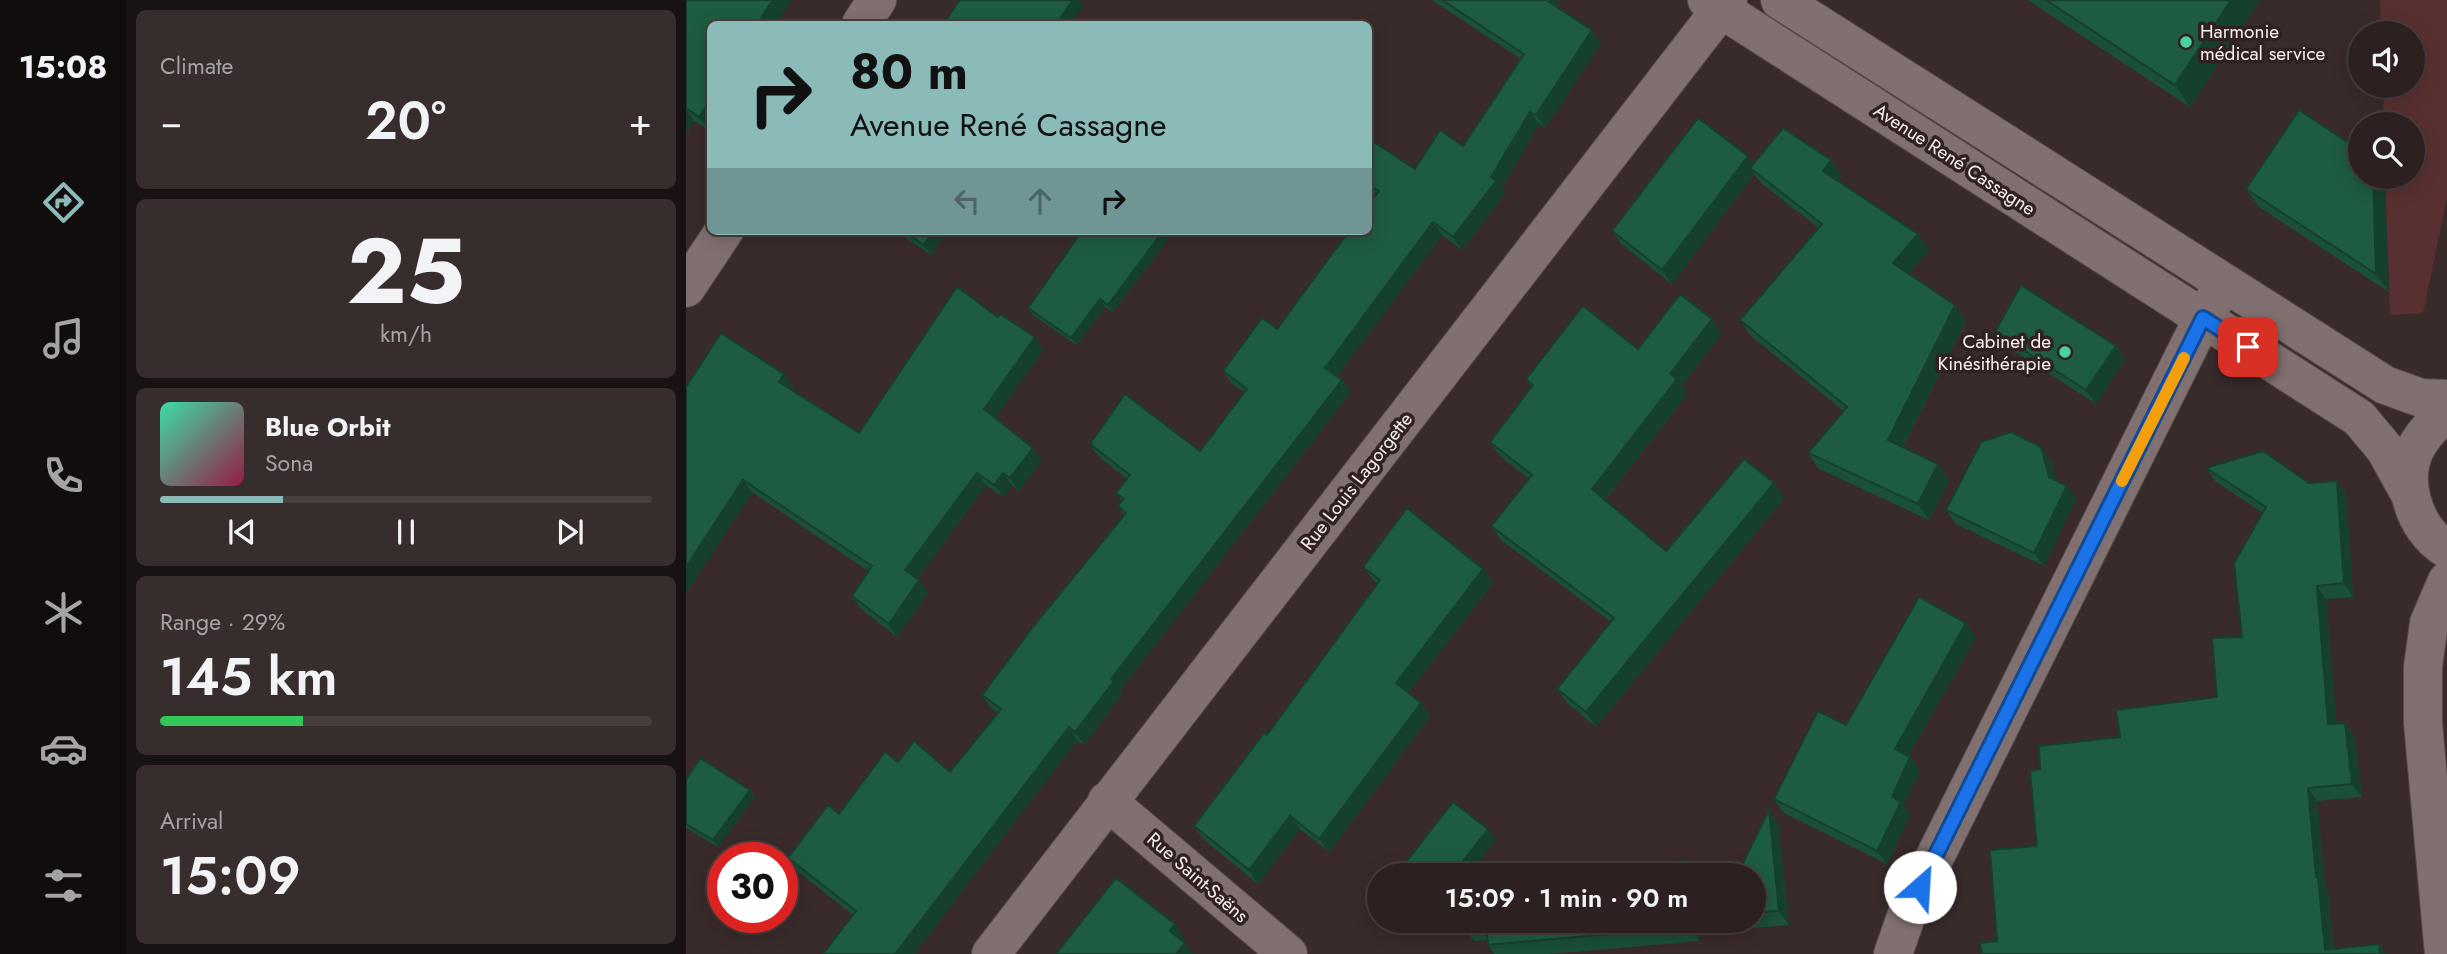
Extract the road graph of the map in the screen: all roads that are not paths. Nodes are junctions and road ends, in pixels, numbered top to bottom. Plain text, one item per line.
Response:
1 (877, 0) edge
2 (1780, 0) edge
3 (1719, 3) edge
4 (863, 21) edge
5 (721, 235) edge
6 (2224, 284) junction
7 (686, 288) edge
8 (2203, 318) junction
9 (2447, 400) edge
10 (2447, 411) edge
11 (2410, 494) junction
12 (2447, 549) edge
13 (2447, 582) edge
14 (1107, 801) junction
15 (991, 954) edge
16 (1288, 954) edge
17 (1893, 954) edge
18 (2444, 954) edge

1 - 4 street
2 - 6 street, Avenue René Cassagne
3 - 8 street, Avenue René Cassagne
3 - 14 street, Rue Louis Lagorgette
5 - 7 street
6 - 8 street
6 - 9 street, Avenue René Cassagne
8 - 11 street, Avenue René Cassagne
8 - 17 street
10 - 11 street, Avenue René Cassagne
11 - 12 street, Avenue René Cassagne
13 - 18 street
14 - 15 street, Rue Louis Lagorgette
14 - 16 street, Rue Saint-Saëns

